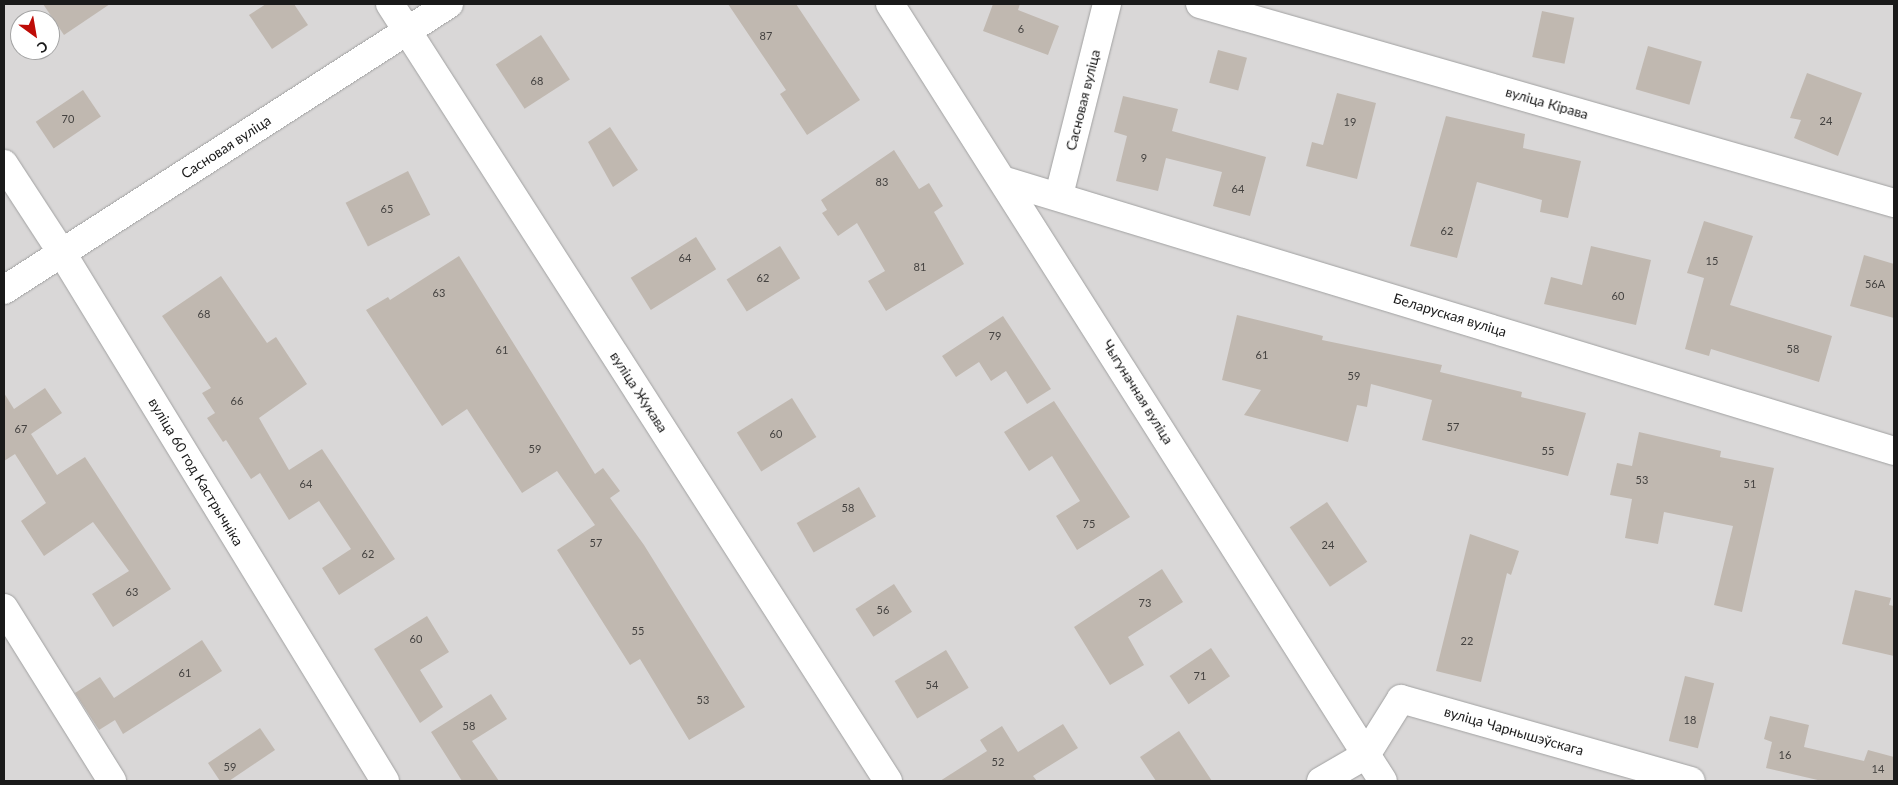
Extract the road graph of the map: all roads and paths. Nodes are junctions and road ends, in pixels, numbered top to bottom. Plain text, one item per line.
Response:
1 (390, 4) edge
2 (449, 4) edge
3 (890, 4) edge
4 (1106, 4) edge
5 (1200, 4) edge
6 (407, 30) junction
7 (4, 164) edge
8 (1005, 181) junction
9 (1059, 196) junction
10 (1894, 203) edge
11 (62, 252) junction
12 (4, 290) edge
13 (1894, 451) edge
14 (4, 608) edge
15 (1366, 755) junction
16 (112, 781) edge
17 (385, 781) edge
18 (888, 781) edge
19 (1321, 781) edge
20 (1383, 781) edge
21 (1691, 781) edge

1 - 6 street, вуліца Жукава
2 - 6 street, Сасновая вуліца
3 - 8 street, Чыгуначная вуліца
4 - 9 street, Сасновая вуліца
5 - 10 street, вуліца Кірава
6 - 11 street, Сасновая вуліца
6 - 18 street, вуліца Жукава
7 - 11 street, вуліца 60 год Кастрычніка
8 - 9 street, Беларуская вуліца
8 - 15 street, Чыгуначная вуліца
9 - 13 street, Беларуская вуліца
11 - 12 street, Сасновая вуліца
11 - 17 street, вуліца 60 год Кастрычніка
14 - 16 street
15 - 19 street
15 - 20 street, Чыгуначная вуліца
15 - 21 street, вуліца Чарнышэўскага

